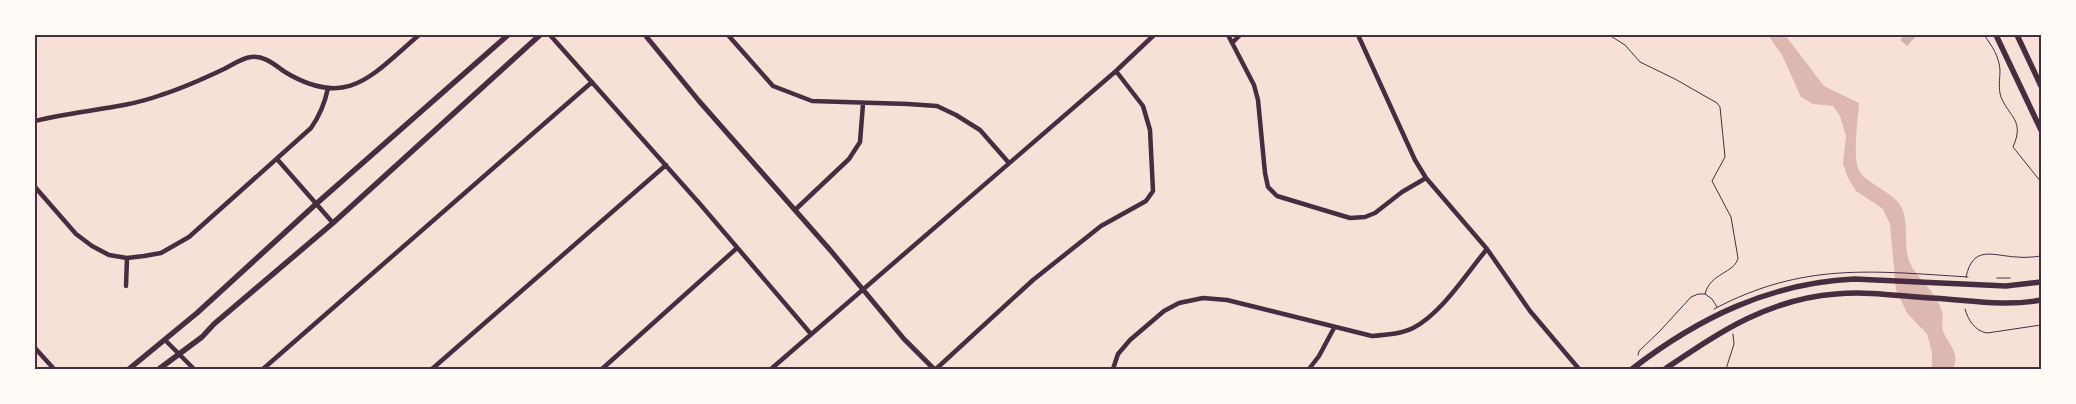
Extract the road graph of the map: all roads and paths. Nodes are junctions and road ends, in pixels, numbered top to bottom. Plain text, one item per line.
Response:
1 (417, 35) edge
2 (508, 35) edge
3 (540, 35) edge
4 (550, 35) edge
5 (645, 35) edge
6 (728, 35) edge
7 (1154, 35) edge
8 (1228, 35) edge
9 (1240, 35) edge
10 (1358, 35) edge
11 (1609, 35) edge
12 (1984, 35) edge
13 (1996, 35) edge
14 (2017, 35) edge
15 (1233, 42) junction
16 (1116, 71) junction
17 (592, 82) junction
18 (2041, 86) edge
19 (328, 88) junction
20 (863, 104) junction
21 (35, 121) edge
22 (2041, 130) edge
23 (277, 160) junction
24 (1009, 162) junction
25 (666, 165) junction
26 (1426, 178) junction
27 (2041, 182) edge
28 (35, 187) edge
29 (316, 204) junction
30 (795, 210) junction
31 (333, 223) junction
32 (737, 248) junction
33 (1486, 249) junction
34 (2041, 256) edge
35 (127, 258) junction
36 (1991, 278) dead end
37 (2016, 278) dead end
38 (2041, 282) edge
39 (1966, 284) dead end
40 (126, 286) dead end
41 (863, 290) junction
42 (1705, 294) junction
43 (2041, 300) edge
44 (1964, 308) dead end
45 (1720, 313) dead end
46 (2041, 325) edge
47 (1334, 328) junction
48 (811, 334) junction
49 (1733, 334) dead end
50 (166, 340) junction
51 (35, 348) edge
52 (180, 354) junction
53 (1642, 354) dead end
54 (54, 369) edge
55 (130, 369) edge
56 (159, 369) edge
57 (194, 369) edge
58 (263, 369) edge
59 (432, 369) edge
60 (602, 369) edge
61 (772, 369) edge
62 (935, 369) edge
63 (1112, 369) edge
64 (1309, 369) edge
65 (1579, 369) edge
66 (1632, 369) edge
67 (1665, 369) edge
68 (1726, 369) edge

1 - 19 street
2 - 29 main road
3 - 31 main road
4 - 17 street
5 - 30 street
6 - 20 street
7 - 16 street
8 - 15 street
9 - 15 street
10 - 26 street
11 - 42 path
12 - 27 path
13 - 22 main road
14 - 18 main road
15 - 26 street
16 - 24 street
16 - 62 street
17 - 25 street
17 - 58 street
19 - 21 street
19 - 23 street
20 - 24 street
20 - 30 street
23 - 29 street
23 - 35 street
24 - 41 street
25 - 32 street
25 - 59 street
26 - 33 street
28 - 35 street
29 - 31 street
29 - 50 main road
30 - 41 street
31 - 52 main road
32 - 48 street
32 - 60 street
33 - 47 street
33 - 65 street
34 - 39 path
35 - 40 street
36 - 37 path
38 - 66 main road
41 - 48 street
41 - 62 street
42 - 45 path
42 - 53 path
43 - 67 main road
44 - 46 path
47 - 63 street
47 - 64 street
48 - 61 street
49 - 68 path
50 - 52 street
50 - 55 main road
51 - 54 street
52 - 56 main road
52 - 57 street

